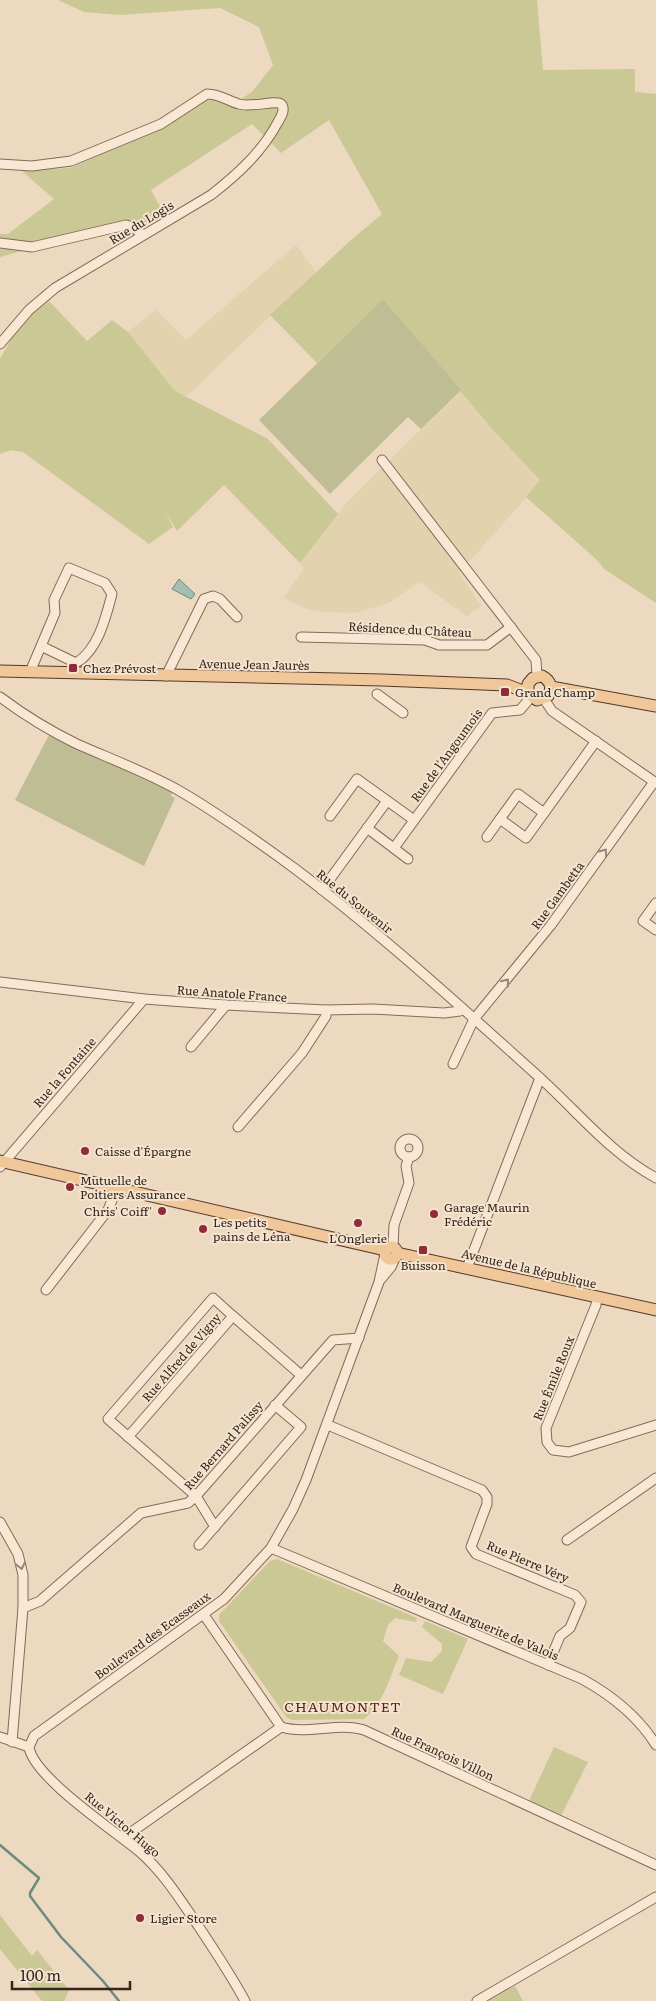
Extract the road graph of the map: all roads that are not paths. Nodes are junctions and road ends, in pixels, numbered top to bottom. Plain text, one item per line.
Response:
1 (0, 164) edge
2 (142, 235) junction
3 (0, 243) edge
4 (0, 344) edge
5 (382, 460) dead end
6 (237, 617) dead end
7 (511, 627) junction
8 (301, 637) dead end
9 (41, 646) junction
10 (0, 671) edge
11 (30, 672) junction
12 (166, 676) junction
13 (534, 678) junction
14 (507, 685) junction
15 (551, 687) junction
16 (377, 694) dead end
17 (530, 695) junction
18 (0, 697) edge
19 (544, 699) junction
20 (656, 706) edge
21 (403, 713) dead end
22 (596, 741) junction
23 (655, 782) edge
24 (387, 801) junction
25 (544, 813) junction
26 (330, 816) dead end
27 (500, 819) junction
28 (414, 820) junction
29 (367, 828) junction
30 (487, 837) dead end
31 (394, 848) junction
32 (408, 859) dead end
33 (322, 890) junction
34 (656, 903) edge
35 (656, 930) edge
36 (0, 982) edge
37 (144, 1000) junction
38 (226, 1005) junction
39 (463, 1009) junction
40 (326, 1010) junction
41 (474, 1019) junction
42 (191, 1047) dead end
43 (454, 1064) dead end
44 (540, 1078) junction
45 (238, 1127) dead end
46 (409, 1157) dead end
47 (1, 1163) edge
48 (656, 1178) edge
49 (117, 1188) junction
50 (391, 1252) junction
51 (467, 1268) junction
52 (46, 1290) dead end
53 (597, 1297) junction
54 (656, 1310) edge
55 (233, 1316) junction
56 (359, 1338) junction
57 (301, 1375) junction
58 (275, 1405) junction
59 (328, 1425) junction
60 (656, 1425) edge
61 (128, 1437) junction
62 (656, 1478) edge
63 (196, 1496) junction
64 (0, 1522) edge
65 (215, 1527) junction
66 (567, 1540) dead end
67 (199, 1545) dead end
68 (271, 1548) junction
69 (23, 1608) junction
70 (204, 1615) junction
71 (548, 1665) junction
72 (281, 1727) junction
73 (0, 1737) edge
74 (12, 1742) junction
75 (656, 1742) edge
76 (29, 1747) junction
77 (122, 1838) junction
78 (656, 1865) edge
79 (656, 1897) edge
80 (245, 2001) edge
81 (477, 2001) edge

1 - 2 street, Rue du Logis
2 - 3 street
2 - 4 street, Rue du Logis
5 - 7 street
6 - 12 street
7 - 8 street, Résidence du Château
7 - 13 street
9 - 9 street
9 - 11 street
10 - 11 main road, Avenue Jean Jaurès
11 - 12 main road, Avenue Jean Jaurès
12 - 14 main road, Avenue Jean Jaurès
13 - 14 main road, Avenue Jean Jaurès
13 - 15 main road
13 - 17 main road
14 - 17 main road, Avenue Jean Jaurès
15 - 19 main road
15 - 20 main road
16 - 21 street
17 - 19 main road
17 - 28 street, Rue de l'Angoumois
18 - 33 street, Rue du Souvenir
19 - 22 street
22 - 23 street
22 - 25 street
41 -> 23 street, Rue Gambetta
24 - 26 street
24 - 28 street
24 - 29 street
25 - 27 street
25 - 27 street
27 - 30 street
28 - 31 street, Rue de l'Angoumois
29 - 31 street
29 - 33 street
31 - 32 street
33 - 39 street, Rue du Souvenir
34 - 35 street
36 - 37 street, Rue Anatole France
37 - 38 street, Rue Anatole France
37 - 47 street, Rue la Fontaine
38 - 40 street, Rue Anatole France
38 - 42 street
39 - 40 street, Rue Anatole France
39 - 41 street, Rue du Souvenir
40 - 45 street
41 - 43 street, Rue Gambetta
41 - 44 street, Rue du Souvenir
44 - 48 street, Rue du Souvenir
44 - 51 street
46 - 50 street, Boulevard des Ecasseaux
47 - 49 main road, Avenue de la République
49 - 50 main road, Avenue de la République
49 - 52 street
50 - 51 main road, Avenue de la République
50 - 56 street, Boulevard des Ecasseaux
51 - 53 main road, Avenue de la République
53 - 54 main road, Avenue de la République
53 - 60 street, Rue Émile Roux
55 - 57 street, Rue Alfred de Vigny
55 - 61 street, Rue Alfred de Vigny
55 - 61 street
56 - 57 street, Rue Bernard Palissy
56 - 59 street, Boulevard des Ecasseaux
57 - 58 street, Rue Bernard Palissy
58 - 63 street, Rue Bernard Palissy
58 - 65 street
59 - 68 street, Boulevard des Ecasseaux
59 - 71 street, Rue Pierre Véry
61 - 63 street
62 - 66 street
63 - 65 street
63 - 69 street, Rue Bernard Palissy
64 -> 69 street
65 - 67 street
68 - 70 street, Boulevard des Ecasseaux
68 - 71 street, Boulevard Marguerite de Valois
69 - 74 street
70 - 72 street
70 - 76 street, Boulevard des Ecasseaux
71 - 75 street, Boulevard Marguerite de Valois
72 - 77 street
72 - 78 street, Rue François Villon
73 - 74 street
74 - 76 street
76 - 77 street, Rue Victor Hugo
77 - 80 street, Rue Victor Hugo
79 - 81 street

